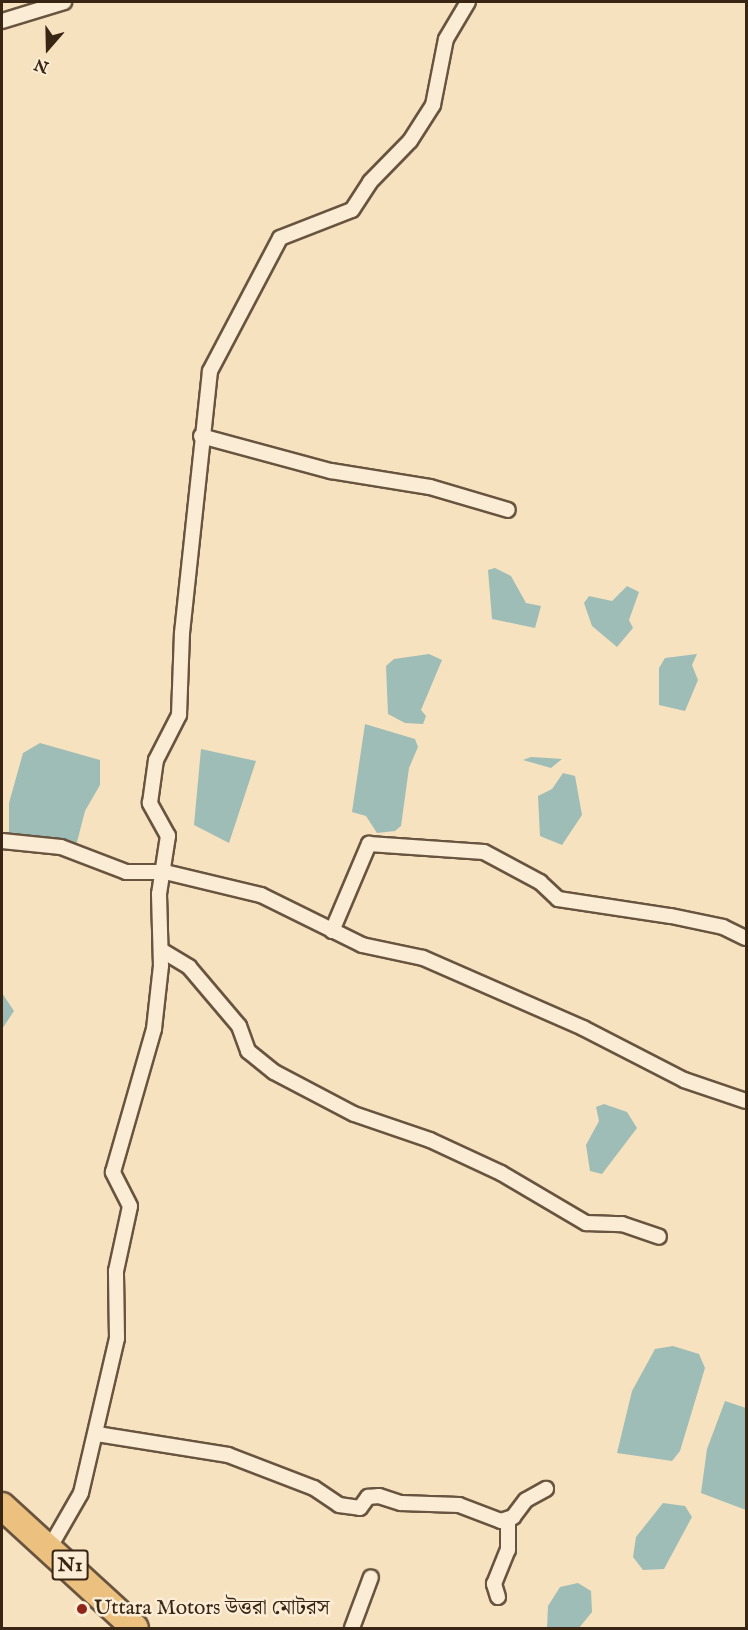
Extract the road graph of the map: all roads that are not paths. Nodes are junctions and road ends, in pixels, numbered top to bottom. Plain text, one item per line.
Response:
1 (64, 2) edge
2 (468, 2) edge
3 (2, 21) edge
4 (201, 436) junction
5 (508, 510) dead end
6 (2, 841) edge
7 (165, 872) junction
8 (332, 931) junction
9 (747, 938) edge
10 (161, 950) junction
11 (747, 1101) edge
12 (659, 1237) dead end
13 (98, 1434) junction
14 (546, 1489) dead end
15 (2, 1506) edge
16 (508, 1519) junction
17 (50, 1547) junction
18 (371, 1577) dead end
19 (498, 1597) dead end
20 (135, 1629) edge
21 (352, 1629) edge

1 - 3 street
2 - 4 street
4 - 5 street
4 - 7 street
6 - 7 street
7 - 8 street
7 - 10 street
8 - 9 street
8 - 11 street
10 - 12 street
10 - 13 street
13 - 16 street
13 - 17 street
14 - 16 street
15 - 17 highway, N1
16 - 19 street
17 - 20 highway, N1
18 - 21 street

